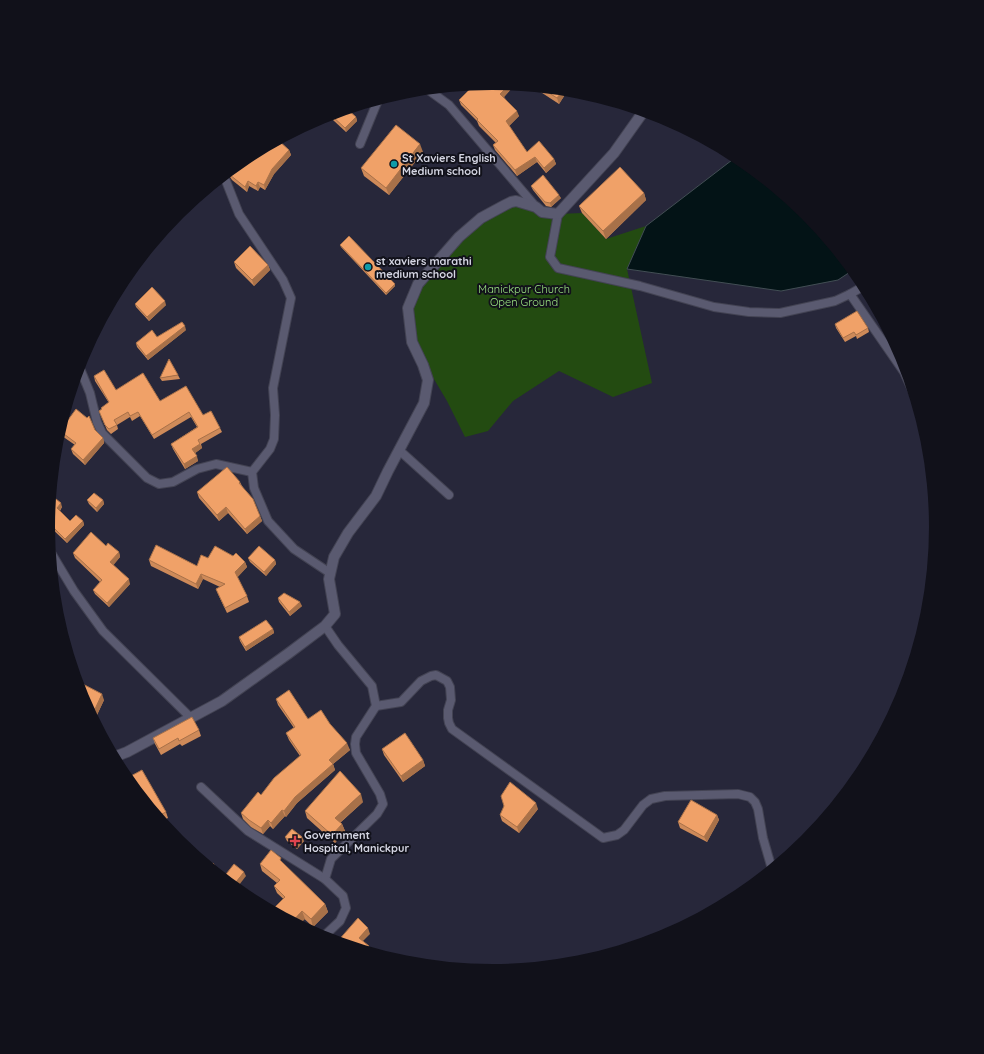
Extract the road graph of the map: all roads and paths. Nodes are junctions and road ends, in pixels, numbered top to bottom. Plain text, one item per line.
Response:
1 (434, 94) edge
2 (376, 106) edge
3 (640, 116) edge
4 (360, 144) dead end
5 (225, 181) edge
6 (536, 207) junction
7 (558, 214) junction
8 (858, 289) edge
9 (850, 294) junction
10 (896, 361) edge
11 (83, 375) edge
12 (399, 450) junction
13 (252, 472) junction
14 (450, 495) dead end
15 (57, 562) edge
16 (330, 573) junction
17 (325, 626) junction
18 (376, 706) junction
19 (191, 718) junction
20 (120, 755) edge
21 (202, 787) dead end
22 (770, 864) edge
23 (325, 879) junction
24 (328, 932) edge

1 - 6 street
2 - 4 street
3 - 7 street
5 - 13 street
6 - 7 street
6 - 12 street
7 - 9 street
8 - 9 street
9 - 10 street
11 - 13 street
12 - 14 street
12 - 16 street
13 - 16 street
15 - 19 street
16 - 17 street
17 - 18 street
17 - 19 street
18 - 22 street
18 - 23 street
19 - 20 street
21 - 23 street
23 - 24 street

